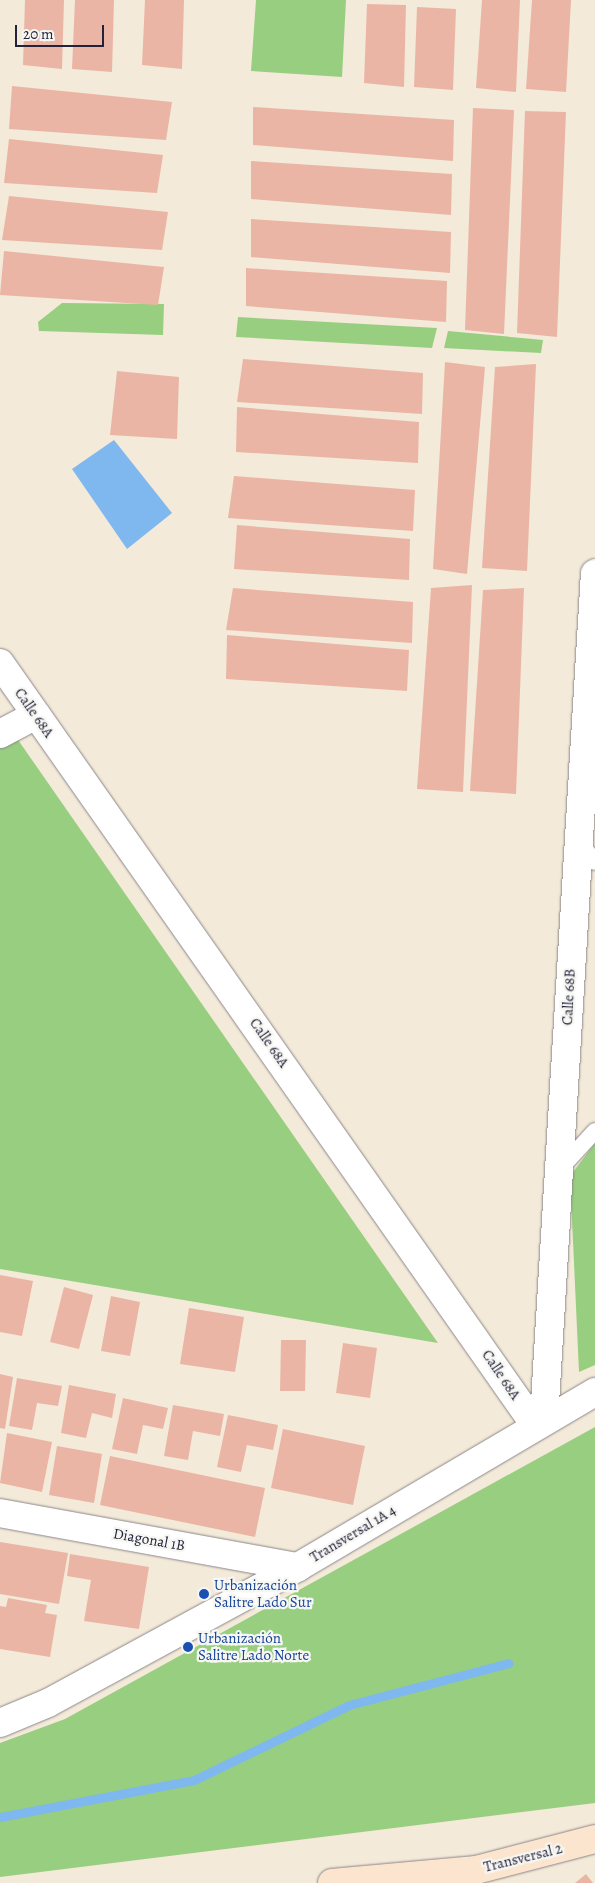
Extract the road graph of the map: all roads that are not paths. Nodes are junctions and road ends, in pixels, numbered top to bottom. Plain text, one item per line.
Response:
1 (595, 574) edge
2 (0, 663) edge
3 (592, 684) edge
4 (36, 715) junction
5 (0, 734) edge
6 (587, 851) edge
7 (595, 1131) edge
8 (559, 1170) junction
9 (595, 1392) edge
10 (540, 1422) junction
11 (0, 1513) edge
12 (298, 1567) junction
13 (0, 1723) edge
14 (595, 1839) edge
15 (481, 1876) edge
16 (332, 1883) edge

1 - 3 street, Calle 68B
2 - 4 street, Calle 68A
3 - 6 street, Calle 68B
4 - 5 street
4 - 10 street, Calle 68A
6 - 8 street, Calle 68B
7 - 8 lane
8 - 10 street, Calle 68B
9 - 10 street, Transversal 1A 4
10 - 12 street, Transversal 1A 4
11 - 12 street, Diagonal 1B
12 - 13 street, Transversal 1A 4
14 - 15 street, Transversal 2
15 - 16 street, Transversal 2

